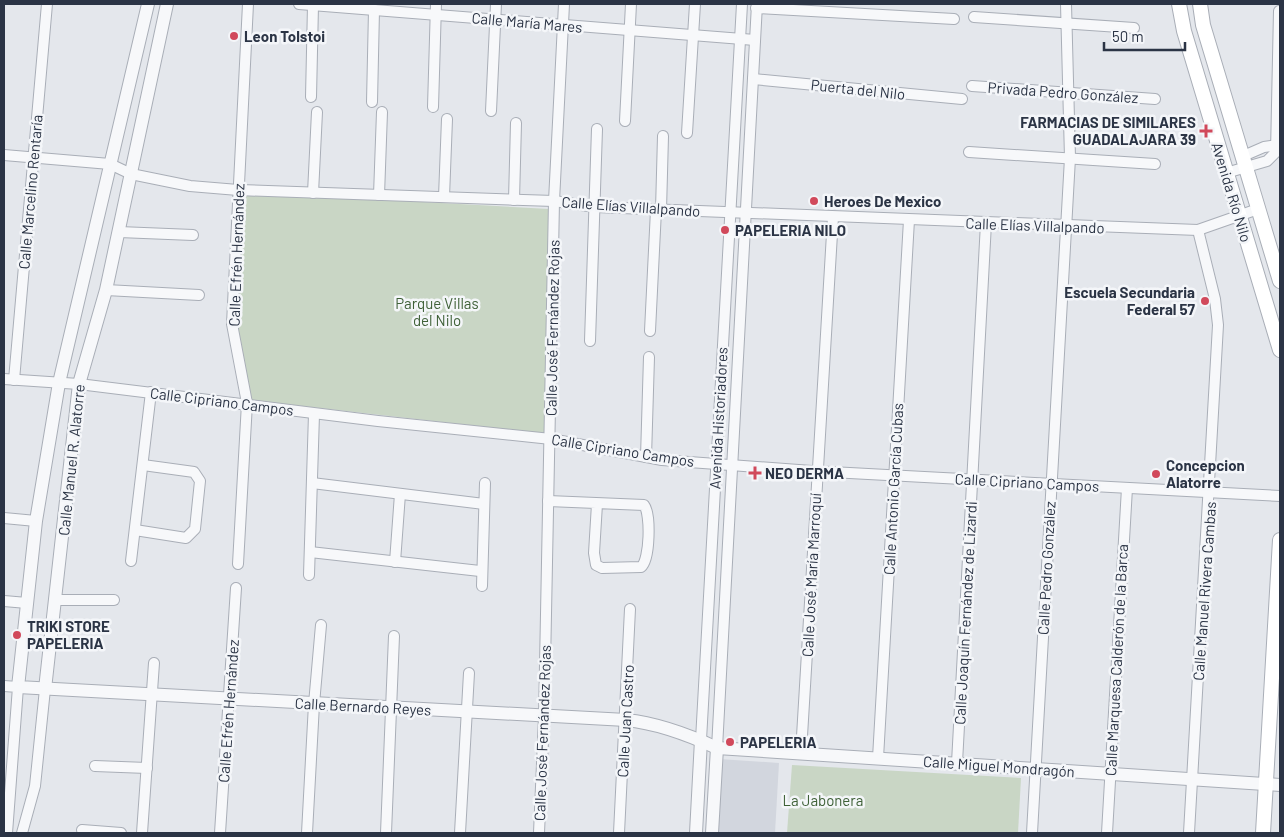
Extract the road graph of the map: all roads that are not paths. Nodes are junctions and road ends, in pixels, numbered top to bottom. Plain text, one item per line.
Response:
1 (47, 4) edge
2 (148, 4) edge
3 (167, 4) edge
4 (248, 4) edge
5 (299, 4) edge
6 (436, 4) edge
7 (496, 4) edge
8 (564, 4) edge
9 (631, 4) edge
10 (695, 4) edge
11 (742, 4) edge
12 (1066, 4) edge
13 (1179, 4) edge
14 (1200, 4) edge
15 (313, 5) edge
16 (756, 6) edge
17 (376, 8) edge
18 (1278, 11) dead end
19 (435, 15) junction
20 (974, 17) dead end
21 (494, 19) junction
22 (954, 19) dead end
23 (1067, 23) junction
24 (563, 25) junction
25 (1134, 28) dead end
26 (629, 30) junction
27 (693, 35) junction
28 (741, 39) junction
29 (755, 40) junction
30 (753, 79) junction
31 (972, 86) dead end
32 (1069, 91) junction
33 (312, 97) dead end
34 (1155, 98) dead end
35 (962, 99) dead end
36 (372, 102) dead end
37 (432, 107) dead end
38 (491, 111) dead end
39 (317, 112) dead end
40 (382, 112) dead end
41 (447, 119) dead end
42 (625, 121) dead end
43 (516, 123) dead end
44 (597, 129) dead end
45 (687, 133) dead end
46 (663, 136) dead end
47 (969, 152) dead end
48 (4, 155) edge
49 (33, 157) junction
50 (1070, 158) junction
51 (1243, 162) junction
52 (110, 164) junction
53 (1155, 164) dead end
54 (1226, 173) junction
55 (131, 174) junction
56 (238, 190) junction
57 (312, 193) junction
58 (379, 195) junction
59 (444, 197) junction
60 (514, 200) junction
61 (554, 201) junction
62 (595, 207) junction
63 (1258, 209) junction
64 (659, 210) junction
65 (731, 213) junction
66 (746, 213) junction
67 (1240, 215) junction
68 (833, 217) junction
69 (909, 220) junction
70 (986, 223) junction
71 (1065, 226) junction
72 (1198, 230) junction
73 (119, 232) junction
74 (193, 234) dead end
75 (1276, 250) edge
76 (1278, 266) edge
77 (1280, 281) edge
78 (106, 290) junction
79 (199, 296) dead end
80 (650, 331) dead end
81 (590, 341) dead end
82 (1280, 350) edge
83 (649, 357) dead end
84 (9, 379) edge
85 (59, 383) junction
86 (79, 384) junction
87 (151, 392) junction
88 (247, 403) junction
89 (314, 414) junction
90 (551, 439) junction
91 (646, 457) junction
92 (715, 464) junction
93 (143, 465) junction
94 (732, 465) junction
95 (817, 471) junction
96 (894, 475) junction
97 (972, 479) junction
98 (312, 483) junction
99 (485, 483) dead end
100 (1051, 483) junction
101 (1127, 488) junction
102 (1210, 492) junction
103 (400, 494) junction
104 (1280, 496) edge
105 (548, 501) junction
106 (484, 504) junction
107 (597, 504) junction
108 (4, 518) edge
109 (36, 521) junction
110 (135, 530) junction
111 (1280, 540) edge
112 (310, 552) junction
113 (131, 561) dead end
114 (396, 562) junction
115 (238, 564) dead end
116 (480, 571) junction
117 (309, 575) dead end
118 (482, 586) dead end
119 (236, 588) dead end
120 (56, 600) junction
121 (114, 600) dead end
122 (4, 601) edge
123 (27, 603) junction
124 (630, 609) dead end
125 (321, 626) dead end
126 (394, 636) dead end
127 (154, 663) dead end
128 (469, 672) dead end
129 (4, 686) edge
130 (18, 687) junction
131 (45, 689) junction
132 (152, 694) junction
133 (229, 699) junction
134 (314, 704) junction
135 (392, 708) junction
136 (467, 712) junction
137 (544, 717) junction
138 (626, 720) junction
139 (701, 740) junction
140 (717, 748) junction
141 (801, 753) junction
142 (878, 758) junction
143 (957, 764) junction
144 (95, 766) dead end
145 (147, 768) junction
146 (1035, 769) junction
147 (1109, 774) junction
148 (1192, 779) junction
149 (7, 784) edge
150 (1266, 784) junction
151 (1280, 786) edge
152 (82, 830) dead end
153 (7, 833) edge
154 (22, 833) edge
155 (121, 833) edge
156 (142, 833) edge
157 (220, 833) edge
158 (307, 833) edge
159 (386, 833) edge
160 (460, 833) edge
161 (539, 833) edge
162 (619, 833) edge
163 (696, 833) edge
164 (712, 833) edge
165 (1032, 833) edge
166 (1107, 833) edge
167 (1189, 833) edge
168 (1263, 833) edge

1 - 49 street, Calle Marcelino Rentaría
2 - 52 street, Calle Manuel R. Alatorre
3 - 55 street, Calle Manuel R. Alatorre
4 - 56 street, Calle Efrén Hernández
5 - 15 street, Calle María Mares
6 - 19 street
7 - 21 street
8 - 24 street, Calle José Fernández Rojas
9 - 26 street
10 - 27 street
11 - 28 street, Avenida Historiadores
12 - 23 street, Calle Pedro González
13 - 54 main road, Avenida Río Nilo
14 - 51 main road, Avenida Río Nilo
15 - 17 street, Calle María Mares
15 - 33 street
16 - 22 street
16 - 29 street, Avenida Historiadores
17 - 19 street, Calle María Mares
17 - 36 street
18 - 51 street
19 - 21 street, Calle María Mares
19 - 37 street
20 - 23 street
21 - 24 street, Calle María Mares
21 - 38 street
23 - 25 street
23 - 32 street, Calle Pedro González
24 - 26 street, Calle María Mares
24 - 61 street, Calle José Fernández Rojas
26 - 27 street, Calle María Mares
26 - 42 street
27 - 28 street, Calle María Mares
27 - 45 street
28 - 29 street, Calle María Mares
28 - 65 street, Avenida Historiadores
29 - 30 street, Avenida Historiadores
30 - 35 street, Puerta del Nilo
30 - 66 street, Avenida Historiadores
31 - 32 street, Privada Pedro González
32 - 34 street, Privada Pedro González
32 - 50 street, Calle Pedro González
39 - 57 street
40 - 58 street
41 - 59 street
43 - 60 street
44 - 62 street
46 - 64 street
47 - 50 street
48 - 49 street, Calle Elías Villalpando
49 - 52 street, Calle Elías Villalpando
49 - 84 street, Calle Marcelino Rentaría
50 - 53 street
50 - 71 street, Calle Pedro González
51 - 54 street
51 - 63 main road, Avenida Río Nilo
52 - 55 street, Calle Elías Villalpando
52 - 85 street, Calle Manuel R. Alatorre
54 - 67 main road, Avenida Río Nilo
55 - 56 street, Calle Elías Villalpando
55 - 73 street, Calle Manuel R. Alatorre
56 - 57 street, Calle Elías Villalpando
56 - 88 street, Calle Efrén Hernández
57 - 58 street, Calle Elías Villalpando
58 - 59 street, Calle Elías Villalpando
59 - 60 street, Calle Elías Villalpando
60 - 61 street, Calle Elías Villalpando
61 - 62 street, Calle Elías Villalpando
61 - 90 street, Calle José Fernández Rojas
62 - 64 street, Calle Elías Villalpando
62 - 81 street
63 - 67 street, Calle Elías Villalpando
63 - 75 main road, Avenida Río Nilo
64 - 65 street, Calle Elías Villalpando
64 - 80 street
65 - 66 street, Calle Elías Villalpando
65 - 92 street, Avenida Historiadores
66 - 68 street, Calle Elías Villalpando
66 - 94 street, Avenida Historiadores
67 - 72 street, Calle Elías Villalpando
67 - 82 main road, Avenida Río Nilo
68 - 69 street, Calle Elías Villalpando
68 - 95 street, Calle José María Marroquí
69 - 70 street, Calle Elías Villalpando
69 - 96 street, Calle Antonio García Cubas
70 - 71 street, Calle Elías Villalpando
70 - 97 street, Calle Joaquín Fernández de Lizardi
71 - 72 street, Calle Elías Villalpando
71 - 100 street, Calle Pedro González
72 - 102 street, Calle Manuel Rivera Cambas
73 - 74 street
73 - 78 street, Calle Manuel R. Alatorre
75 - 76 main road, Avenida Río Nilo
76 - 77 main road, Avenida Río Nilo
78 - 79 street
78 - 86 street, Calle Manuel R. Alatorre
83 - 91 street
84 - 85 street, Calle Cipriano Campos
85 - 86 street, Calle Cipriano Campos
85 - 109 street, Calle Manuel R. Alatorre
86 - 87 street, Calle Cipriano Campos
86 - 120 street, Calle Manuel R. Alatorre
87 - 88 street, Calle Cipriano Campos
87 - 93 street
88 - 89 street, Calle Cipriano Campos
88 - 115 street, Calle Efrén Hernández
89 - 90 street, Calle Cipriano Campos
89 - 98 street
90 - 91 street, Calle Cipriano Campos
90 - 105 street, Calle José Fernández Rojas
91 - 92 street, Calle Cipriano Campos
92 - 94 street, Calle Cipriano Campos
92 - 139 street, Avenida Historiadores
93 - 110 street
93 - 110 street
94 - 95 street, Calle Cipriano Campos
94 - 140 street, Avenida Historiadores
95 - 96 street, Calle Cipriano Campos
95 - 141 street, Calle José María Marroquí
96 - 97 street, Calle Cipriano Campos
96 - 142 street, Calle Antonio García Cubas
97 - 100 street, Calle Cipriano Campos
97 - 143 street, Calle Joaquín Fernández de Lizardi
98 - 103 street
98 - 112 street
99 - 106 street
100 - 101 street, Calle Cipriano Campos
100 - 146 street, Calle Pedro González
101 - 102 street, Calle Cipriano Campos
101 - 147 street, Calle Marquesa Calderón de la Barca
102 - 104 street, Calle Cipriano Campos
102 - 148 street, Calle Manuel Rivera Cambas
103 - 106 street
103 - 114 street
105 - 107 street
105 - 137 street, Calle José Fernández Rojas
106 - 116 street
107 - 107 street
108 - 109 street
109 - 123 street, Calle Manuel R. Alatorre
110 - 113 street
111 - 150 main road
112 - 114 street
112 - 117 street
114 - 116 street
116 - 118 street
119 - 133 street, Calle Efrén Hernández
120 - 121 street
120 - 131 street, Calle Manuel R. Alatorre
122 - 123 street
123 - 130 street, Calle Manuel R. Alatorre
124 - 138 street, Calle Juan Castro
125 - 134 street
126 - 135 street
127 - 132 street
128 - 136 street
129 - 130 street, Calle Bernardo Reyes
130 - 131 street, Calle Bernardo Reyes
130 - 149 street, Calle Manuel R. Alatorre
131 - 132 street, Calle Bernardo Reyes
131 - 154 street, Calle Manuel R. Alatorre
132 - 133 street, Calle Bernardo Reyes
132 - 145 street
133 - 134 street, Calle Bernardo Reyes
133 - 157 street, Calle Efrén Hernández
134 - 135 street, Calle Bernardo Reyes
134 - 158 street
135 - 136 street, Calle Bernardo Reyes
135 - 159 street
136 - 137 street, Calle Bernardo Reyes
136 - 160 street
137 - 138 street, Calle Bernardo Reyes
137 - 161 street, Calle José Fernández Rojas
138 - 139 street, Calle Bernardo Reyes
138 - 162 street, Calle Juan Castro
139 - 140 street, Calle Bernardo Reyes
139 - 163 street, Avenida Historiadores
140 - 141 street, Calle Miguel Mondragón
140 - 164 street, Avenida Historiadores
141 - 142 street, Calle Miguel Mondragón
142 - 143 street, Calle Miguel Mondragón
143 - 146 street, Calle Miguel Mondragón
144 - 145 street
145 - 156 street
146 - 147 street, Calle Miguel Mondragón
146 - 165 street, Calle Pedro González
147 - 148 street, Calle Miguel Mondragón
147 - 166 street, Calle Marquesa Calderón de la Barca
148 - 150 street, Calle Miguel Mondragón
148 - 167 street, Calle Manuel Rivera Cambas
149 - 153 street, Calle Manuel R. Alatorre
150 - 151 street, Calle Miguel Mondragón
150 - 168 main road
152 - 155 street

